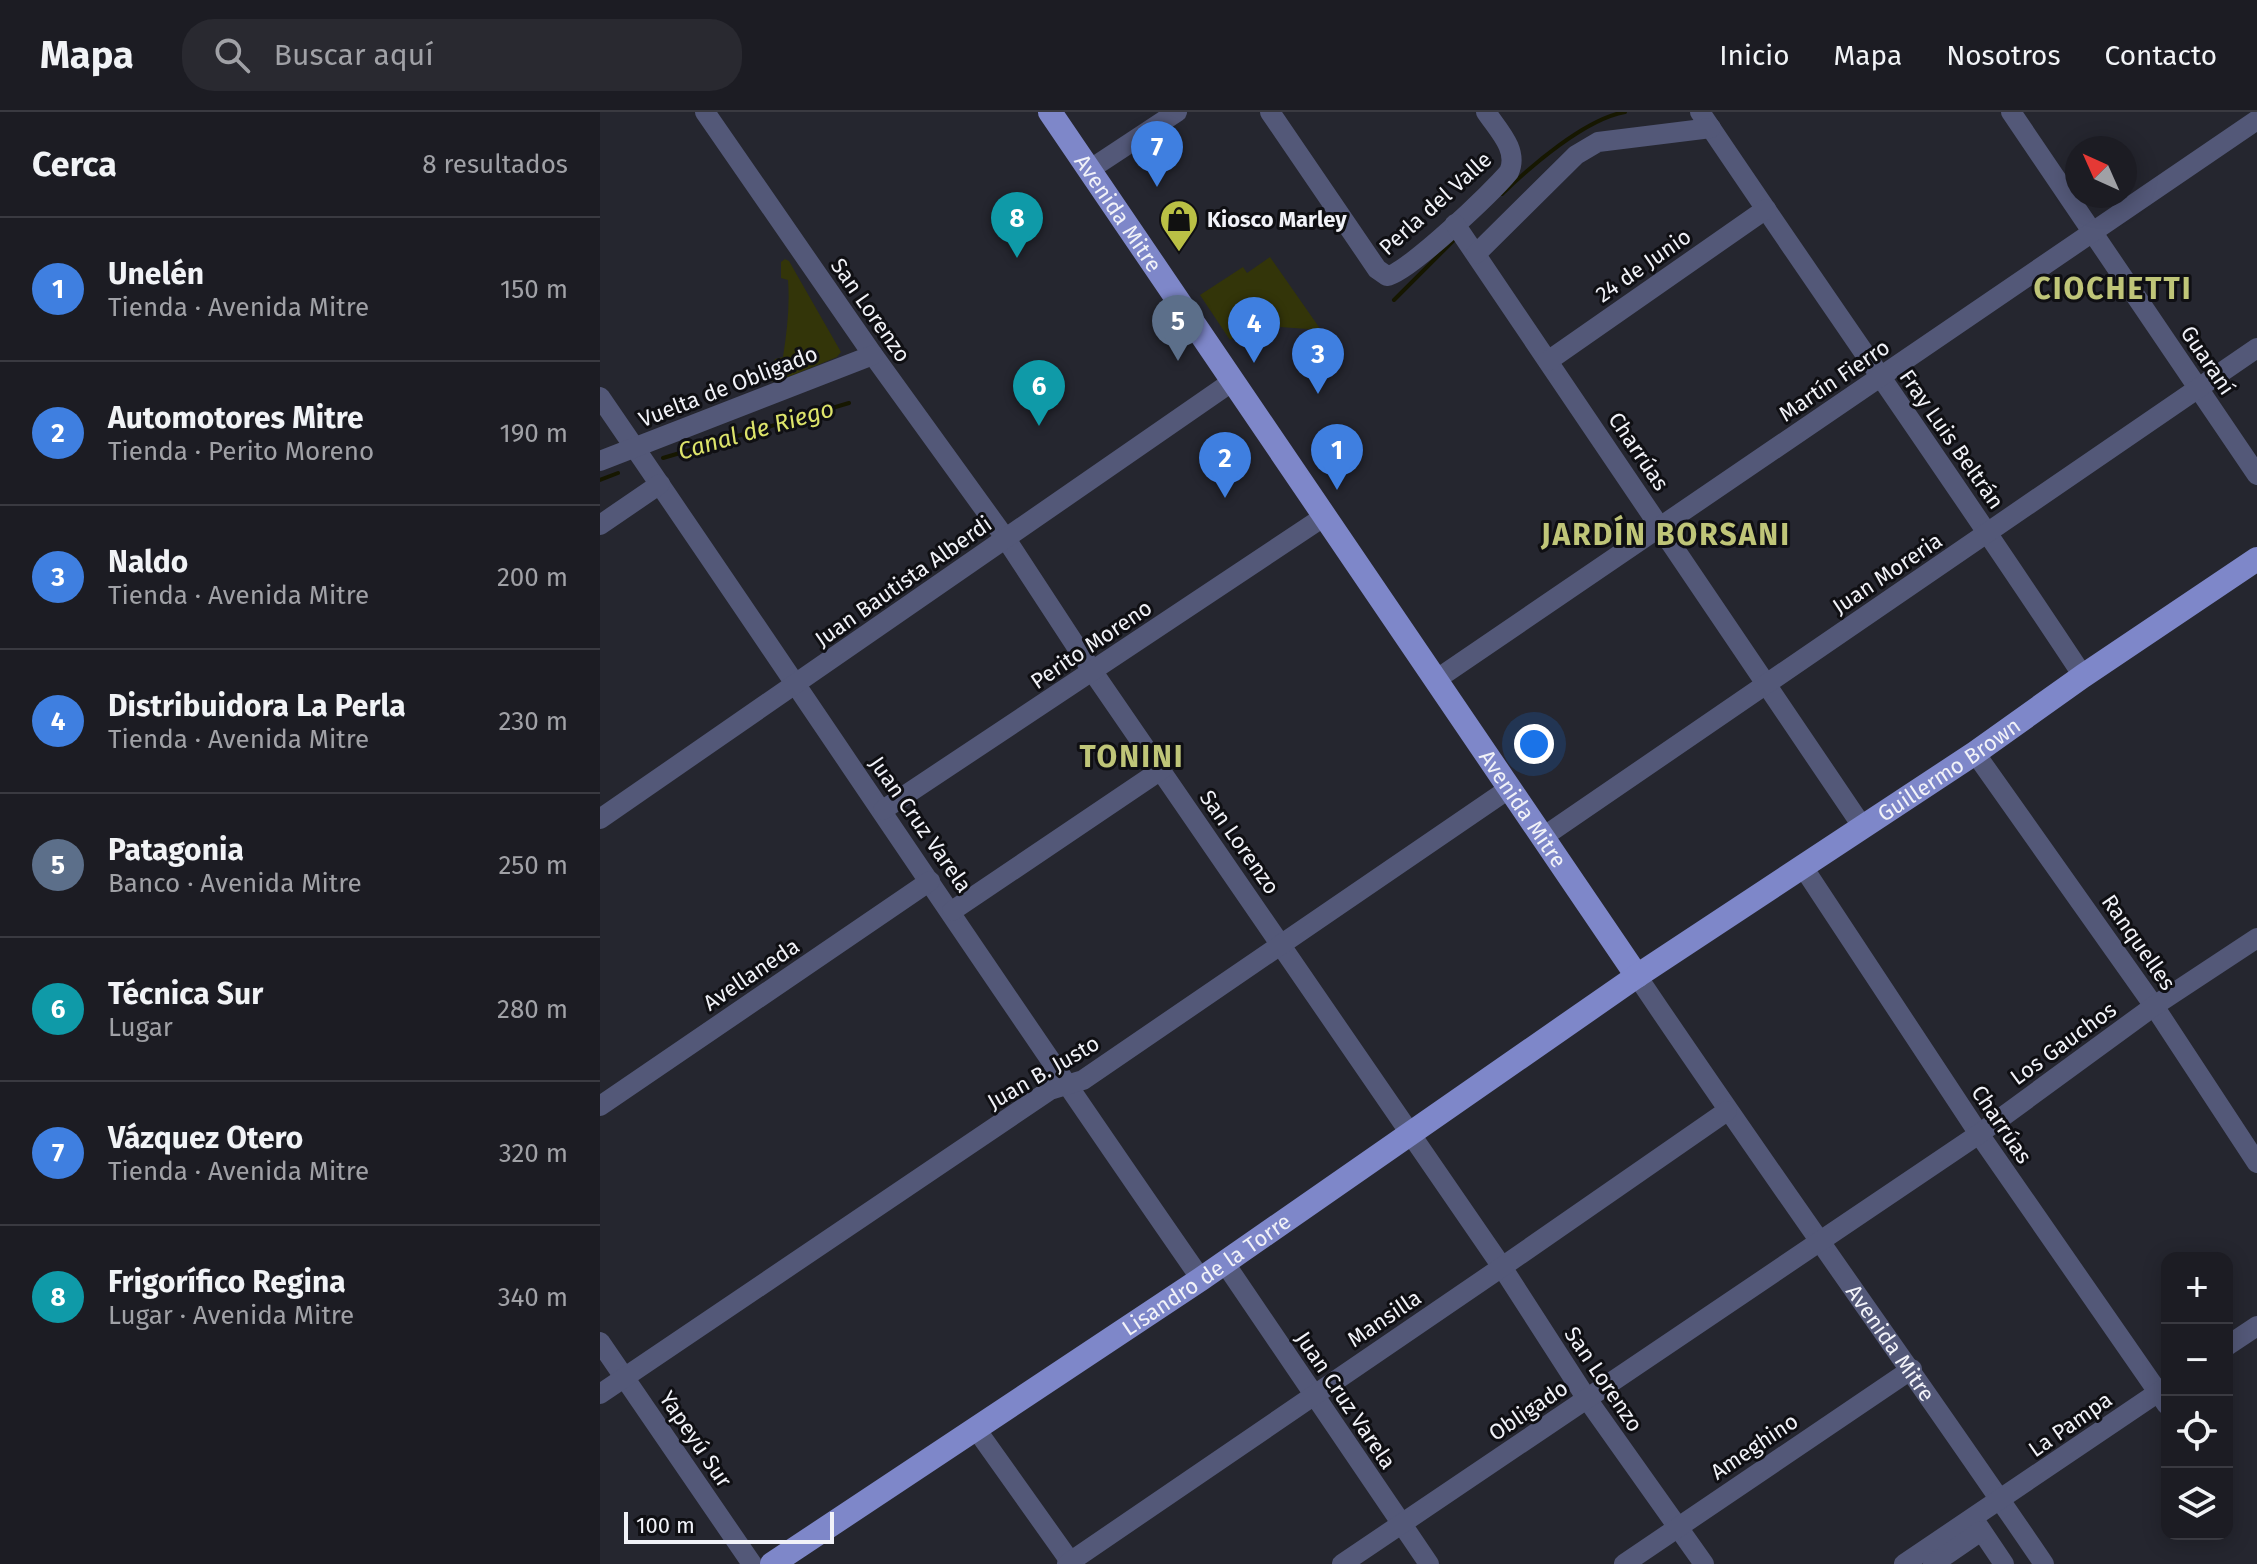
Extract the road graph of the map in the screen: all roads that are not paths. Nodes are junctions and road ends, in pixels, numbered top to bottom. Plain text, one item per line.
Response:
1 (705, 112) edge
2 (1050, 112) edge
3 (1270, 112) edge
4 (1486, 112) edge
5 (2011, 112) edge
6 (1174, 113) edge
7 (1705, 120) edge
8 (2257, 120) edge
9 (1089, 170) junction
10 (1766, 209) junction
11 (1455, 224) junction
12 (2093, 232) junction
13 (1472, 249) junction
14 (2257, 348) edge
15 (873, 355) junction
16 (1548, 361) junction
17 (1879, 377) junction
18 (1233, 381) junction
19 (2198, 388) junction
20 (600, 397) edge
21 (635, 448) junction
22 (600, 461) edge
23 (2257, 475) edge
24 (660, 484) junction
25 (1325, 516) junction
26 (600, 525) edge
27 (1662, 527) junction
28 (1989, 534) junction
29 (1006, 539) junction
30 (2257, 559) edge
31 (1093, 672) junction
32 (2083, 676) junction
33 (1437, 679) junction
34 (1766, 683) junction
35 (795, 686) junction
36 (1975, 753) junction
37 (1161, 770) junction
38 (1510, 788) junction
39 (883, 810) junction
40 (600, 819) edge
41 (1862, 826) junction
42 (1543, 837) junction
43 (1803, 867) junction
44 (930, 881) junction
45 (952, 911) junction
46 (2257, 938) edge
47 (1282, 945) junction
48 (1637, 976) junction
49 (2154, 1006) junction
50 (1066, 1085) junction
51 (600, 1106) edge
52 (1727, 1111) junction
53 (1979, 1134) junction
54 (1411, 1135) junction
55 (2257, 1163) edge
56 (1818, 1240) junction
57 (1224, 1262) junction
58 (1502, 1267) junction
59 (1201, 1279) junction
60 (2257, 1326) edge
61 (600, 1342) edge
62 (2233, 1342) edge
63 (1912, 1369) junction
64 (624, 1378) junction
65 (2161, 1391) edge
66 (600, 1394) edge
67 (1313, 1394) junction
68 (2162, 1396) edge
69 (1587, 1399) junction
70 (976, 1429) junction
71 (2001, 1501) junction
72 (1402, 1523) junction
73 (1977, 1524) junction
74 (1679, 1526) junction
75 (1070, 1563) edge
76 (752, 1564) edge
77 (772, 1564) edge
78 (1342, 1564) edge
79 (1429, 1564) edge
80 (1624, 1564) edge
81 (1704, 1564) edge
82 (1904, 1564) edge
83 (1933, 1564) edge
84 (2004, 1564) edge
85 (2044, 1564) edge

1 - 15 street, San Lorenzo
2 - 9 main road, Avenida Mitre
3 - 11 street, Perla del Valle
4 - 11 street, Perla del Valle
5 - 12 street, Guaraní
6 - 9 street
7 - 10 street, Fray Luis Beltrán
7 - 13 street
8 - 12 street, Martín Fierro
9 - 18 main road, Avenida Mitre
10 - 16 street, 24 de Junio
10 - 17 street, Fray Luis Beltrán
11 - 13 street, Charrúas
12 - 17 street, Martín Fierro
12 - 19 street, Guaraní
13 - 16 street, Charrúas
14 - 19 street, Juan Moreria
15 - 21 street, Vuelta de Obligado
15 - 29 street, San Lorenzo
16 - 27 street, Charrúas
17 - 27 street, Martín Fierro
17 - 28 street, Fray Luis Beltrán
18 - 25 main road, Avenida Mitre
18 - 29 street, Juan Bautista Alberdi
19 - 23 street, Guaraní
19 - 28 street, Juan Moreria
20 - 21 street, Juan Cruz Varela
21 - 22 street, Vuelta de Obligado
21 - 24 street, Juan Cruz Varela
24 - 26 street
24 - 35 street, Juan Cruz Varela
25 - 31 street, Perito Moreno
25 - 33 main road, Avenida Mitre
27 - 33 street, Martín Fierro
27 - 34 street, Charrúas
28 - 32 street, Fray Luis Beltrán
28 - 34 street, Juan Moreria
29 - 31 street, San Lorenzo
29 - 35 street, Juan Bautista Alberdi
30 - 32 main road, Guillermo Brown
31 - 37 street, San Lorenzo
31 - 39 street, Perito Moreno
32 - 36 main road, Guillermo Brown
33 - 38 main road, Avenida Mitre
34 - 41 street, Charrúas
34 - 42 street, Juan Moreria
35 - 39 street, Juan Cruz Varela
35 - 40 street, Juan Bautista Alberdi
36 - 41 main road, Guillermo Brown
36 - 49 street, Ranquelles
37 - 45 street
37 - 47 street, San Lorenzo
38 - 42 main road, Avenida Mitre
38 - 47 street, Juan B. Justo
39 - 44 street, Juan Cruz Varela
41 - 43 main road, Guillermo Brown
42 - 48 main road, Avenida Mitre
43 - 48 main road, Guillermo Brown
43 - 53 street, Charrúas
44 - 45 street, Juan Cruz Varela
44 - 51 street, Avellaneda
45 - 50 street, Juan Cruz Varela
46 - 49 street, Los Gauchos
47 - 50 street, Juan B. Justo
47 - 54 street, San Lorenzo
48 - 52 street, Avenida Mitre
48 - 54 main road, Lisandro de la Torre
49 - 53 street, Los Gauchos
49 - 55 street, Ranquelles
50 - 59 street, Juan Cruz Varela
50 - 64 street, Juan B. Justo
52 - 56 street, Avenida Mitre
52 - 58 street, Mansilla
53 - 56 street, Los Gauchos
53 - 65 street, Charrúas
54 - 57 main road, Lisandro de la Torre
54 - 58 street, San Lorenzo
56 - 63 street, Avenida Mitre
56 - 69 street, Obligado
57 - 59 main road, Lisandro de la Torre
57 - 67 street, Juan Cruz Varela
58 - 67 street, Mansilla
58 - 69 street, San Lorenzo
59 - 70 main road, Lisandro de la Torre
60 - 62 street
61 - 64 street, Yapeyú Sur
63 - 71 street, Avenida Mitre
63 - 74 street, Ameghino
64 - 66 street, Juan B. Justo
64 - 76 street, Yapeyú Sur
67 - 72 street, Juan Cruz Varela
67 - 75 street, Mansilla
68 - 71 street, La Pampa
69 - 72 street, Obligado
69 - 74 street, San Lorenzo
70 - 75 street
70 - 77 main road, Lisandro de la Torre
71 - 73 street, La Pampa
71 - 85 street, Avenida Mitre
72 - 78 street, Obligado
72 - 79 street, Juan Cruz Varela
73 - 82 street
73 - 83 street
73 - 84 street
74 - 80 street, Ameghino
74 - 81 street, San Lorenzo

